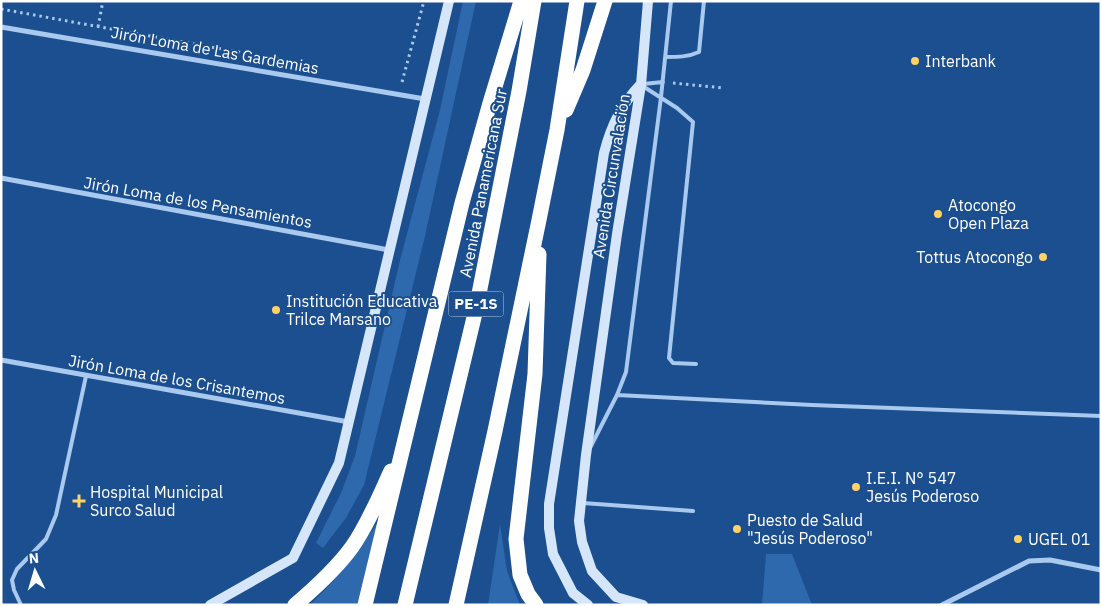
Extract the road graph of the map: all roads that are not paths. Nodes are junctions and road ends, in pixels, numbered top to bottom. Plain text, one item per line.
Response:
1 (449, 1) edge
2 (521, 1) edge
3 (534, 1) edge
4 (576, 1) edge
5 (605, 1) edge
6 (648, 1) edge
7 (671, 1) edge
8 (704, 1) edge
9 (1, 27) edge
10 (666, 57) junction
11 (663, 82) junction
12 (641, 85) junction
13 (662, 97) junction
14 (425, 99) junction
15 (557, 130) junction
16 (1, 178) edge
17 (539, 220) junction
18 (389, 250) junction
19 (1, 360) edge
20 (696, 364) dead end
21 (86, 376) junction
22 (617, 395) junction
23 (1101, 416) edge
24 (349, 422) junction
25 (404, 445) junction
26 (586, 455) junction
27 (581, 503) junction
28 (693, 511) dead end
29 (1101, 570) edge
30 (21, 605) edge
31 (210, 605) edge
32 (295, 605) edge
33 (365, 605) edge
34 (405, 605) edge
35 (456, 605) edge
36 (536, 605) edge
37 (588, 605) edge
38 (643, 605) edge
39 (942, 605) edge

1 - 14 street
2 - 25 highway
3 - 34 highway, Avenida Panamericana Sur / PE-1S
4 - 15 highway, PE-1S
5 - 15 highway
6 - 12 street
7 - 10 lane
8 - 10 lane
9 - 14 street, Jirón Loma de Las Gardemias
10 - 11 lane
11 - 12 lane
11 - 13 lane
12 - 13 lane
12 - 26 street, Avenida Circunvalación
12 - 37 street, Avenida Circunvalación
13 - 20 lane
13 - 22 lane
14 - 18 street
15 - 17 highway, PE-1S
16 - 18 street, Jirón Loma de los Pensamientos
17 - 35 highway, PE-1S
17 - 36 highway
18 - 24 street
19 - 21 street, Jirón Loma de los Crisantemos
21 - 24 street, Jirón Loma de los Crisantemos
21 - 30 lane
22 - 23 lane
22 - 26 lane
24 - 31 street
25 - 32 highway
25 - 33 highway
26 - 27 street, Avenida Circunvalación
27 - 28 lane
27 - 38 street, Avenida Circunvalación
29 - 39 street

